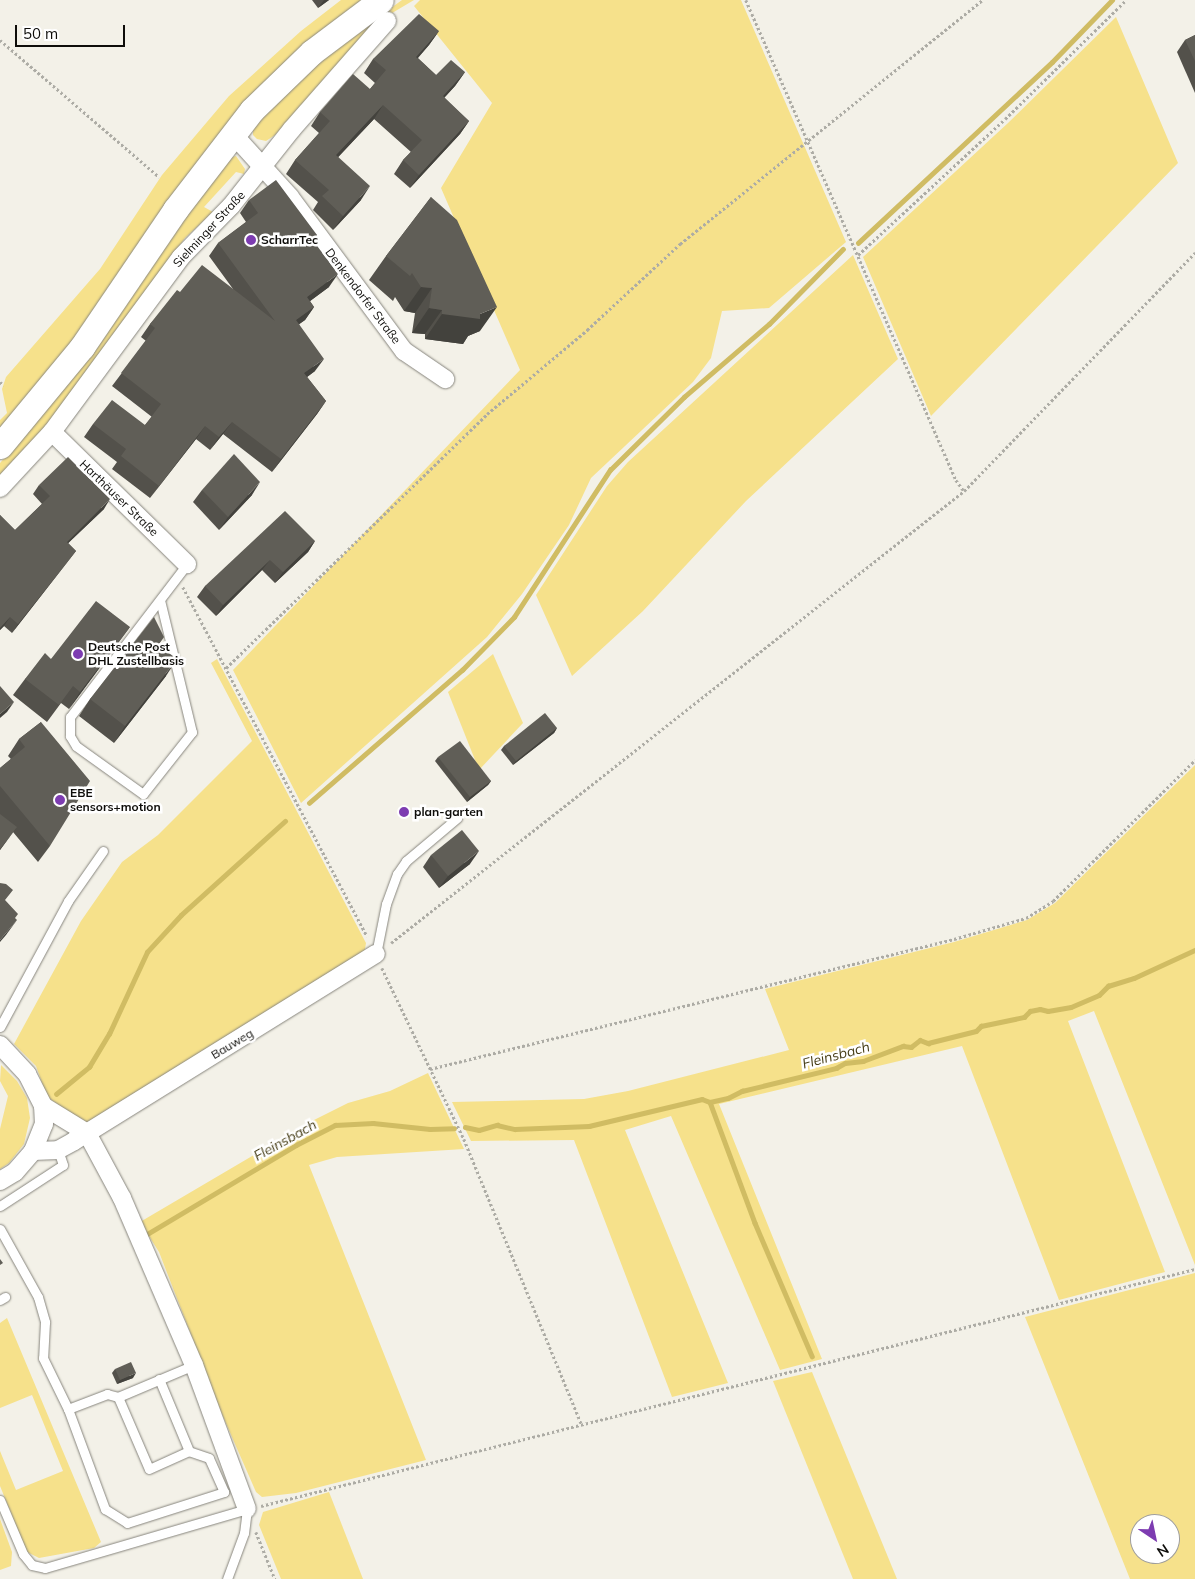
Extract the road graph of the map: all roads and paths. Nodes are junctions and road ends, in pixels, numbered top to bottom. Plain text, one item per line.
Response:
1 (746, 0) edge
2 (982, 0) edge
3 (1126, 0) edge
4 (384, 11) edge
5 (0, 40) edge
6 (232, 133) junction
7 (808, 143) junction
8 (263, 167) junction
9 (159, 177) dead end
10 (1195, 253) edge
11 (858, 255) junction
12 (445, 379) dead end
13 (0, 382) edge
14 (4, 385) dead end
15 (52, 432) junction
16 (0, 446) edge
17 (0, 488) edge
18 (964, 491) junction
19 (187, 564) junction
20 (160, 600) junction
21 (226, 668) junction
22 (1195, 760) edge
23 (457, 818) dead end
24 (103, 851) dead end
25 (376, 954) junction
26 (0, 1028) edge
27 (0, 1045) edge
28 (430, 1069) junction
29 (43, 1106) junction
30 (87, 1133) junction
31 (58, 1150) junction
32 (34, 1151) junction
33 (0, 1182) edge
34 (0, 1206) edge
35 (0, 1230) edge
36 (1195, 1269) edge
37 (194, 1365) junction
38 (159, 1380) junction
39 (118, 1397) junction
40 (68, 1409) junction
41 (582, 1425) junction
42 (188, 1451) junction
43 (0, 1500) edge
44 (247, 1509) junction
45 (227, 1579) edge
46 (275, 1579) edge

1 - 7 path
2 - 7 path
3 - 11 path
4 - 6 street, Sielminger Straße
4 - 8 street, Sielminger Straße
5 - 9 path
6 - 8 street, Denkendorfer Straße
6 - 16 street, Sielminger Straße
7 - 11 path
7 - 21 path
8 - 12 street, Denkendorfer Straße
8 - 15 street, Sielminger Straße
10 - 18 path
11 - 18 path
13 - 14 path
15 - 17 street, Sielminger Straße
15 - 19 street, Harthäuser Straße
18 - 25 path
19 - 20 lane
19 - 21 path
20 - 20 lane
21 - 25 path
22 - 28 path
23 - 25 lane
24 - 26 lane
25 - 28 path
25 - 30 street, Bauweg
27 - 29 street
28 - 41 path
29 - 30 street
29 - 32 street
30 - 31 street, Bauweg
30 - 37 street
31 - 32 street
31 - 34 lane
32 - 33 street
35 - 40 lane
36 - 41 path
37 - 38 lane
37 - 44 street
38 - 39 lane
38 - 42 lane
39 - 40 lane
39 - 42 lane
40 - 42 lane
41 - 44 path
43 - 44 lane
44 - 45 lane
44 - 46 path

